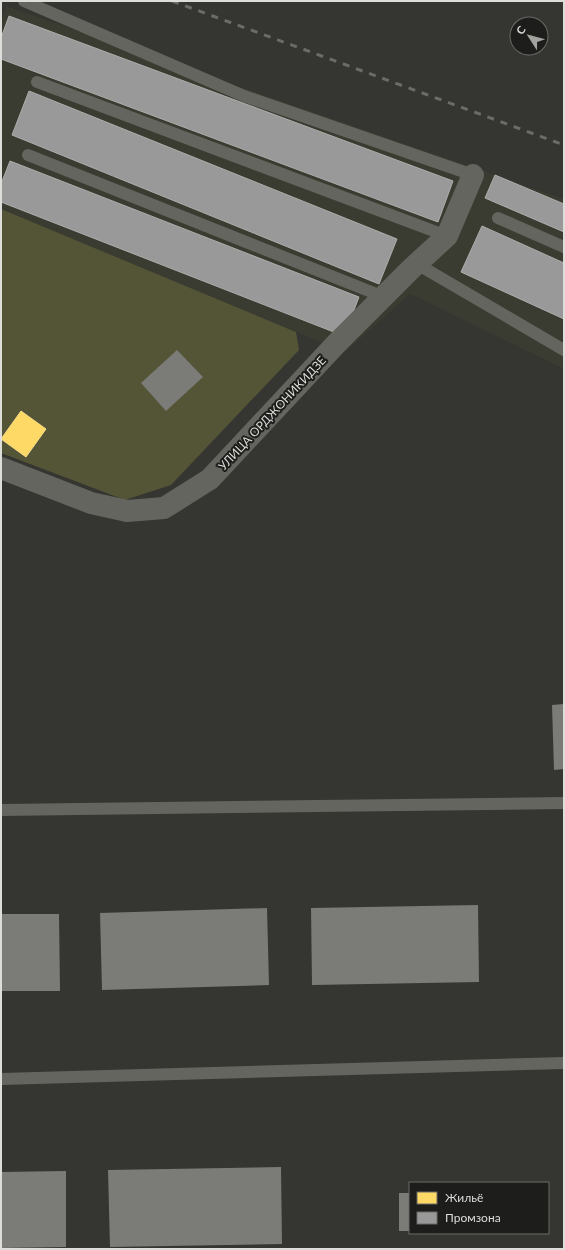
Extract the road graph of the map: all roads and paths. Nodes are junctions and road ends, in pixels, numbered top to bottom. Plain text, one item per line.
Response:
1 (24, 1) edge
2 (37, 82) dead end
3 (28, 155) dead end
4 (473, 175) joint
5 (498, 218) dead end
6 (447, 236) junction
7 (564, 247) edge
8 (417, 264) junction
9 (384, 297) junction
10 (564, 350) edge
11 (1, 468) edge
12 (564, 803) edge
13 (1, 810) edge
14 (564, 1063) edge
15 (1, 1079) edge

1 - 4 lane
2 - 6 lane
3 - 9 lane
4 - 6 street, УЛИЦА ОРДЖОНИКИДЗЕ
5 - 7 lane
6 - 8 street, УЛИЦА ОРДЖОНИКИДЗЕ
8 - 9 street, УЛИЦА ОРДЖОНИКИДЗЕ
8 - 10 lane
9 - 11 street, УЛИЦА ОРДЖОНИКИДЗЕ
12 - 13 lane
14 - 15 lane

